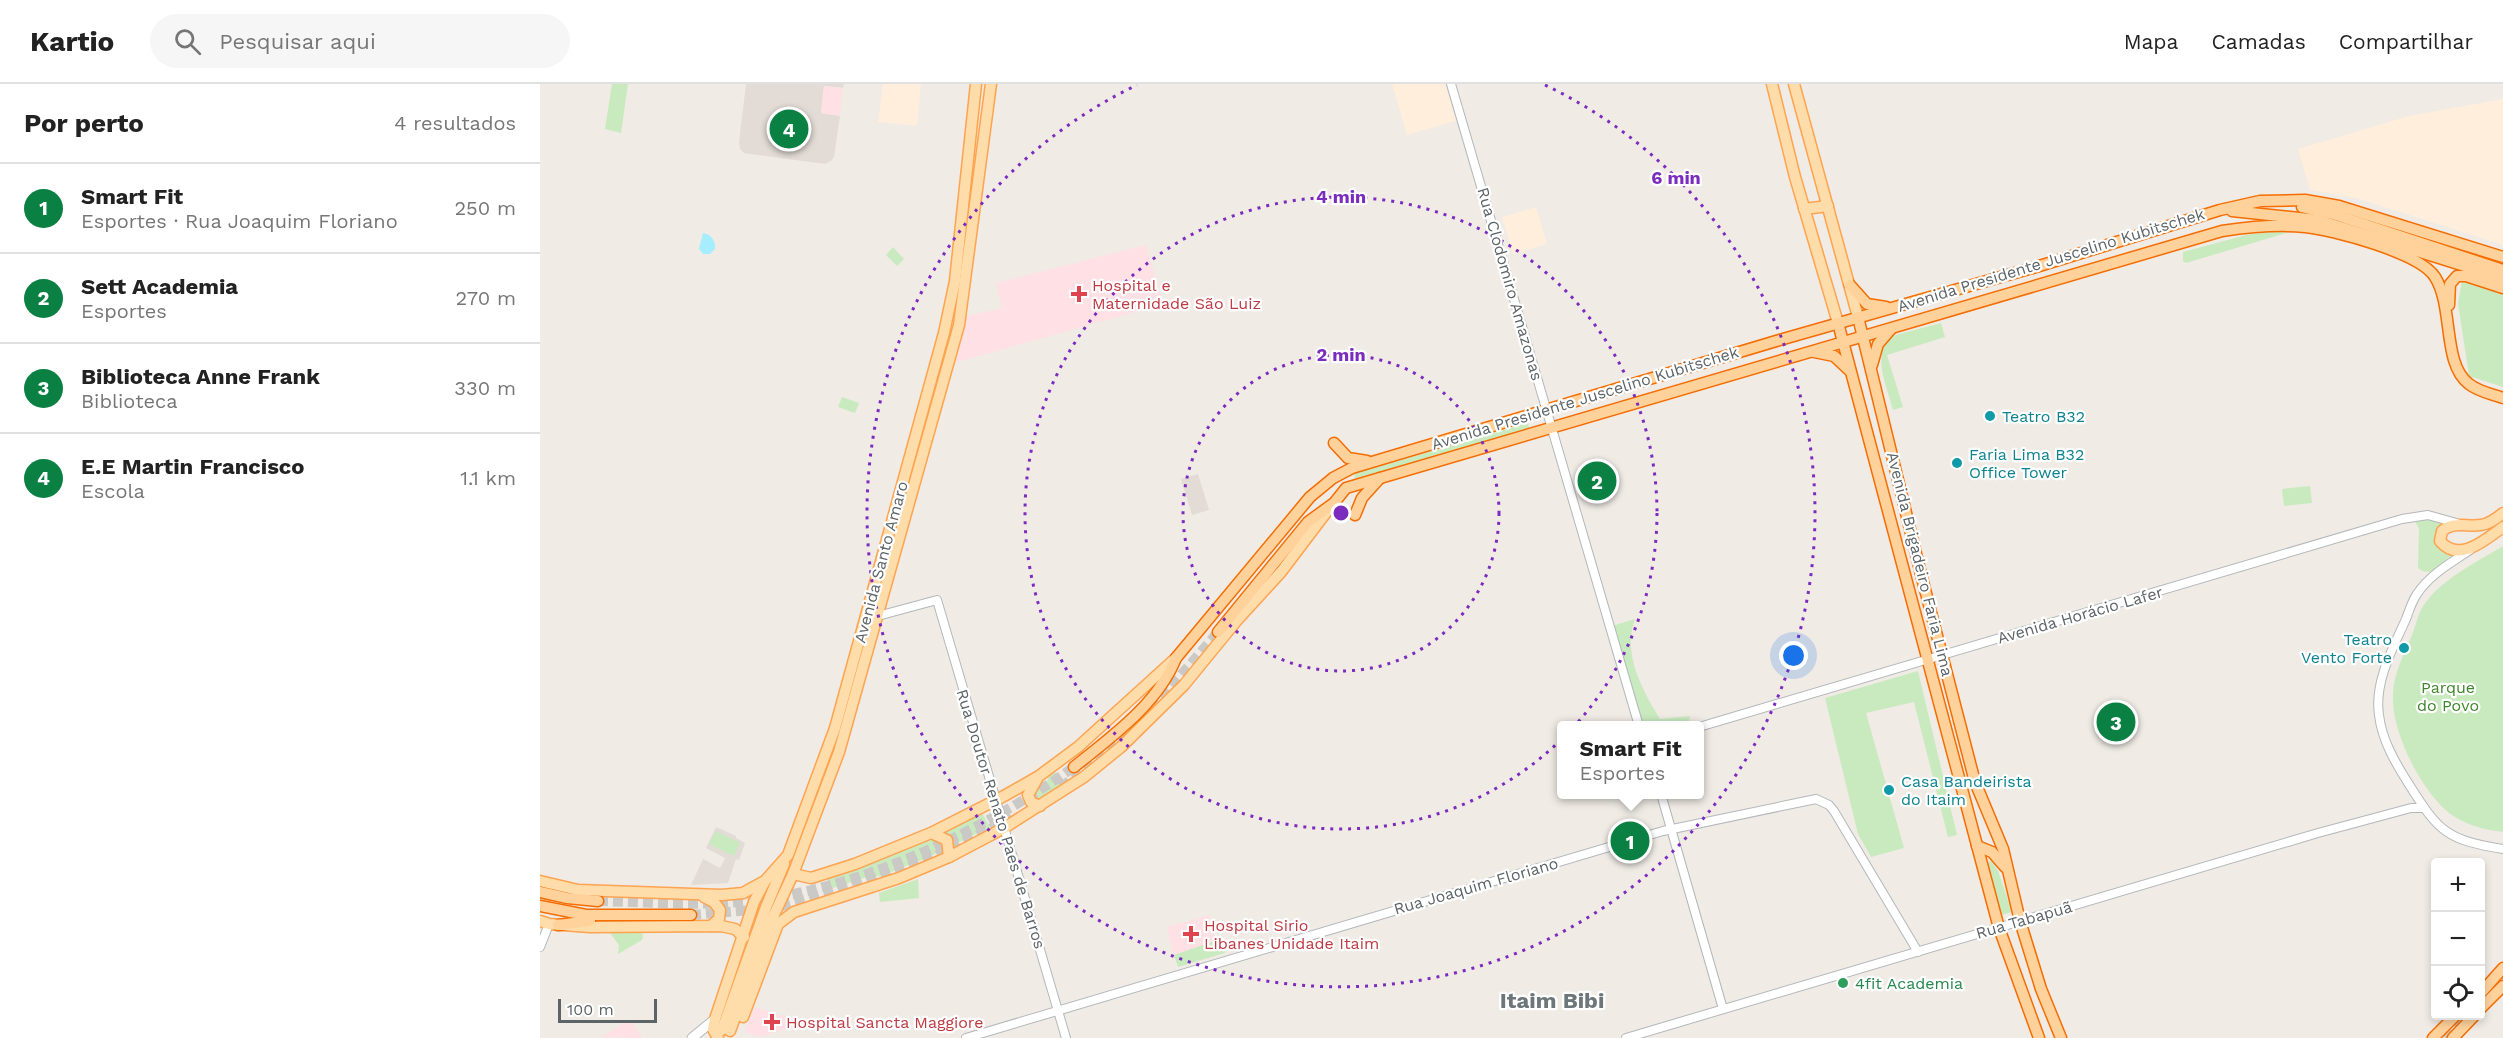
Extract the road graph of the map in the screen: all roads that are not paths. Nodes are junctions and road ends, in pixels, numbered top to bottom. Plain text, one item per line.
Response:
1 (976, 84) edge
2 (992, 84) edge
3 (1451, 84) edge
4 (1772, 84) edge
5 (1794, 84) edge
6 (2260, 201) junction
7 (1828, 206) junction
8 (1804, 209) junction
9 (2220, 210) junction
10 (2288, 215) junction
11 (2222, 231) junction
12 (2503, 258) edge
13 (2503, 270) edge
14 (2503, 278) edge
15 (1850, 285) junction
16 (2503, 288) edge
17 (1895, 306) junction
18 (1858, 317) junction
19 (2448, 317) junction
20 (1838, 323) junction
21 (1893, 327) junction
22 (1863, 336) junction
23 (1843, 342) junction
24 (1808, 352) junction
25 (1872, 371) junction
26 (1852, 375) junction
27 (2503, 398) edge
28 (1547, 410) junction
29 (1866, 426) junction
30 (1553, 429) junction
31 (1334, 443) dead end
32 (1374, 461) junction
33 (1894, 461) junction
34 (1380, 478) junction
35 (1898, 479) junction
36 (1882, 489) junction
37 (906, 490) junction
38 (1334, 503) junction
39 (2503, 513) edge
40 (1355, 515) dead end
41 (2460, 524) junction
42 (2503, 527) edge
43 (2470, 550) junction
44 (877, 616) junction
45 (865, 619) junction
46 (1218, 632) tunnel mouth
47 (1942, 656) junction
48 (1176, 658) junction
49 (1927, 660) junction
50 (1639, 721) edge
51 (1704, 726) edge
52 (1074, 767) tunnel mouth
53 (1039, 776) junction
54 (1662, 799) edge
55 (996, 800) junction
56 (1040, 806) junction
57 (2424, 808) junction
58 (1970, 820) junction
59 (1991, 821) junction
60 (1004, 828) junction
61 (1671, 830) junction
62 (931, 833) junction
63 (1977, 846) junction
64 (2503, 849) edge
65 (788, 855) junction
66 (950, 857) junction
67 (2009, 873) junction
68 (793, 874) junction
69 (540, 881) edge
70 (765, 881) junction
71 (540, 892) edge
72 (697, 895) junction
73 (598, 901) tunnel mouth
74 (540, 906) edge
75 (691, 915) tunnel mouth
76 (653, 917) junction
77 (2020, 921) junction
78 (549, 923) edge
79 (711, 926) junction
80 (1999, 928) junction
81 (744, 937) junction
82 (540, 947) edge
83 (1918, 951) junction
84 (2503, 968) edge
85 (2503, 986) edge
86 (2485, 988) edge
87 (2485, 1005) edge
88 (1723, 1009) junction
89 (1057, 1010) junction
90 (715, 1019) junction
91 (2451, 1020) edge
92 (2458, 1020) edge
93 (2470, 1020) edge
94 (725, 1034) edge
95 (692, 1038) edge
96 (966, 1038) edge
97 (1066, 1038) edge
98 (1626, 1038) edge
99 (2039, 1038) edge
100 (2061, 1038) edge
101 (2433, 1038) edge
102 (2441, 1038) edge
103 (2453, 1038) edge

1 - 37 main road, Avenida Santo Amaro
2 - 37 main road, Avenida Santo Amaro
3 - 28 street, Rua Clodomiro Amazonas
4 - 8 main road, Avenida Brigadeiro Faria Lima
5 - 7 main road, Avenida Brigadeiro Faria Lima
6 - 9 highway, Avenida Presidente Juscelino Kubitschek
6 - 12 highway, Avenida Presidente Juscelino Kubitschek
6 - 13 highway
7 - 8 main road
7 - 15 main road, Avenida Brigadeiro Faria Lima
8 - 20 main road, Avenida Brigadeiro Faria Lima
9 - 10 highway
9 - 17 highway, Avenida Presidente Juscelino Kubitschek
10 - 11 highway
10 - 14 highway
11 - 19 highway, Avenida Presidente Juscelino Kubitschek
11 - 21 highway, Avenida Presidente Juscelino Kubitschek
15 - 17 highway
15 - 18 main road, Avenida Brigadeiro Faria Lima
16 - 19 highway
17 - 18 highway, Avenida Presidente Juscelino Kubitschek
18 - 20 highway, Avenida Presidente Juscelino Kubitschek
18 - 22 highway, Avenida Brigadeiro Faria Lima
19 - 27 highway
20 - 23 highway, Avenida Brigadeiro Faria Lima
20 - 28 highway, Avenida Presidente Juscelino Kubitschek
21 - 22 highway, Avenida Presidente Juscelino Kubitschek
21 - 25 highway
22 - 23 highway, Avenida Presidente Juscelino Kubitschek
22 - 25 highway, Avenida Brigadeiro Faria Lima
23 - 24 highway, Avenida Presidente Juscelino Kubitschek
23 - 26 highway, Avenida Brigadeiro Faria Lima
24 - 26 highway
24 - 30 highway, Avenida Presidente Juscelino Kubitschek
25 - 33 highway, Avenida Brigadeiro Faria Lima
26 - 29 highway, Avenida Brigadeiro Faria Lima
28 - 30 street, Rua Clodomiro Amazonas
28 - 32 highway, Avenida Presidente Juscelino Kubitschek
29 - 33 highway
29 - 36 highway, Avenida Brigadeiro Faria Lima
30 - 34 highway, Avenida Presidente Juscelino Kubitschek
30 - 50 street, Rua Clodomiro Amazonas
31 - 32 highway
32 - 48 highway, Avenida Presidente Juscelino Kubitschek
33 - 35 highway, Avenida Brigadeiro Faria Lima
34 - 38 highway, Avenida Presidente Juscelino Kubitschek
34 - 40 highway
35 - 36 highway
35 - 47 highway, Avenida Brigadeiro Faria Lima
36 - 49 highway, Avenida Brigadeiro Faria Lima
37 - 44 main road, Avenida Santo Amaro
37 - 45 main road, Avenida Santo Amaro
38 - 46 highway
38 - 56 main road, Avenida Presidente Juscelino Kubitschek
39 - 41 main road
41 - 43 main road
41 - 47 street, Avenida Horácio Lafer
42 - 43 main road
43 - 57 street
44 - 45 street
44 - 55 street, Rua Doutor Renato Paes de Barros
44 - 68 main road, Avenida Santo Amaro
45 - 65 main road, Avenida Santo Amaro
47 - 49 street, Avenida Horácio Lafer
47 - 59 highway, Avenida Brigadeiro Faria Lima
48 - 52 highway
48 - 53 main road, Avenida Presidente Juscelino Kubitschek
49 - 51 street, Avenida Horácio Lafer
49 - 58 highway, Avenida Brigadeiro Faria Lima
53 - 55 main road, Avenida Presidente Juscelino Kubitschek
53 - 56 main road
54 - 61 street
55 - 60 street, Rua Doutor Renato Paes de Barros
55 - 62 main road, Avenida Presidente Juscelino Kubitschek
56 - 60 main road, Avenida Presidente Juscelino Kubitschek
57 - 64 street
57 - 77 street, Rua Tabapuã
58 - 59 highway
58 - 63 highway, Avenida Brigadeiro Faria Lima
59 - 67 highway, Avenida Brigadeiro Faria Lima
60 - 66 main road, Avenida Presidente Juscelino Kubitschek
60 - 89 street, Rua Doutor Renato Paes de Barros
61 - 83 street, Rua Joaquim Floriano
61 - 88 street
61 - 89 street, Rua Joaquim Floriano
62 - 66 main road
62 - 68 main road, Avenida Presidente Juscelino Kubitschek
63 - 67 highway
63 - 80 highway, Avenida Brigadeiro Faria Lima
65 - 70 main road, Avenida Santo Amaro
65 - 94 main road
66 - 94 main road, Avenida Presidente Juscelino Kubitschek
67 - 77 highway, Avenida Brigadeiro Faria Lima
68 - 94 main road, Avenida Santo Amaro
69 - 72 main road
70 - 72 main road
70 - 81 main road, Avenida Santo Amaro
71 - 73 highway
72 - 79 main road
74 - 76 highway
75 - 76 highway
76 - 78 highway
77 - 80 street, Rua Tabapuã
77 - 100 highway, Avenida Brigadeiro Faria Lima
78 - 79 main road
78 - 82 street
79 - 81 main road
80 - 83 street, Rua Tabapuã
80 - 99 highway, Avenida Brigadeiro Faria Lima
81 - 90 main road, Avenida Santo Amaro
83 - 88 street, Rua Tabapuã
84 - 86 highway
85 - 87 highway
88 - 98 street, Rua Tabapuã
89 - 96 street, Rua Joaquim Floriano
89 - 97 street, Rua Doutor Renato Paes de Barros
90 - 94 main road
90 - 95 main road
91 - 101 highway
92 - 102 highway
93 - 103 highway

